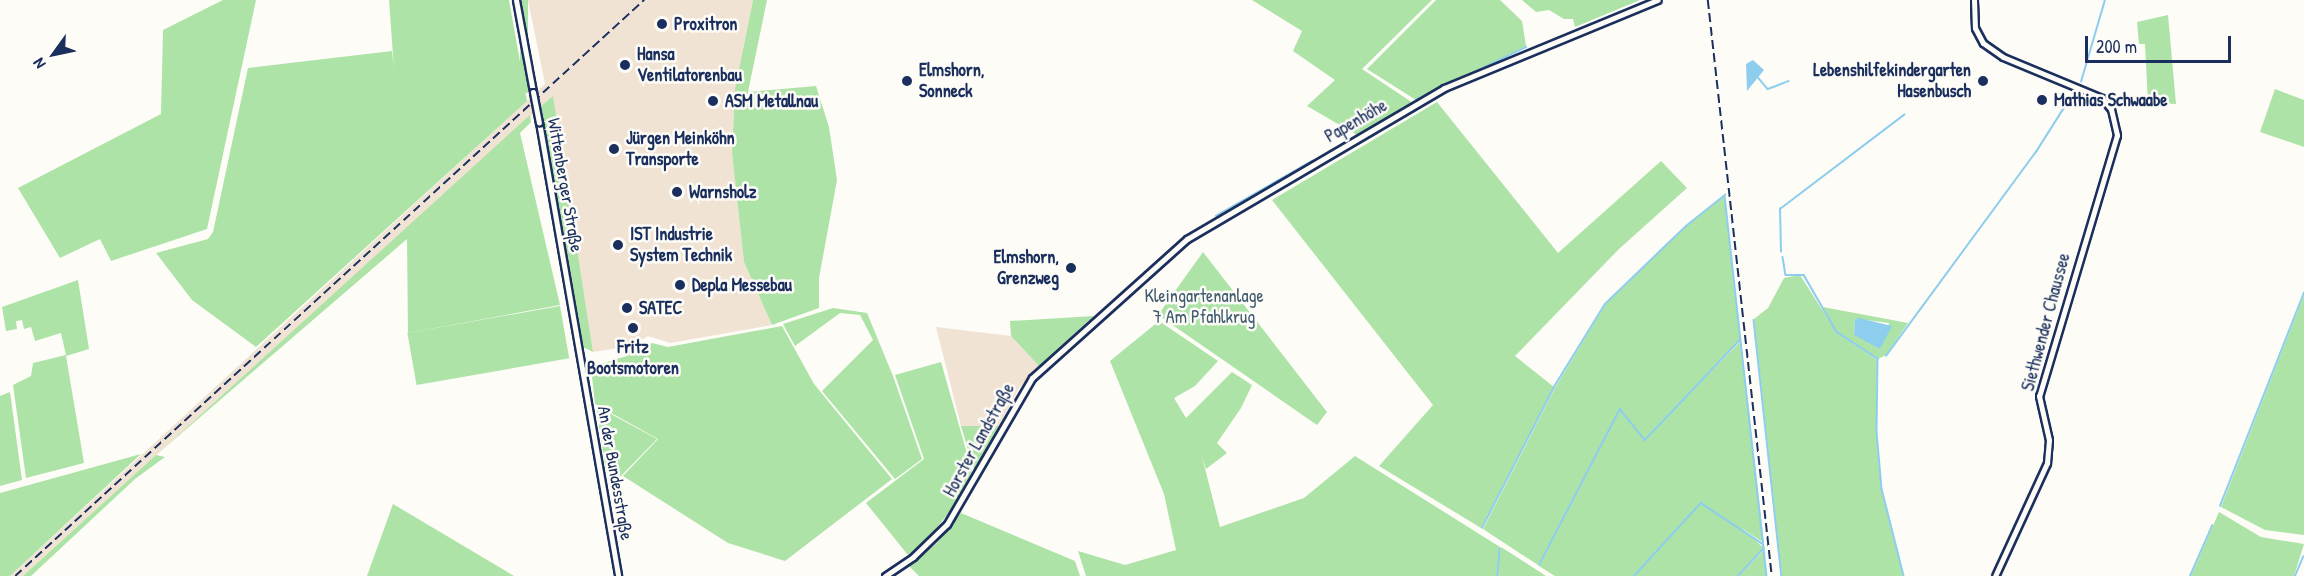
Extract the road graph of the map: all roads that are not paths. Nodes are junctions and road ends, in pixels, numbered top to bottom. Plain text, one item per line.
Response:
1 (516, 0) edge
2 (1658, 0) edge
3 (1974, 0) edge
4 (1100, 319) joint
5 (583, 375) joint
6 (618, 576) edge
7 (885, 576) edge
8 (1995, 576) edge

1 - 5 main road, Wittenberger Straße, bridge
2 - 4 main road, Papenhöhe
3 - 8 main road, Siethwender Chaussee
4 - 7 main road, Horster Landstraße
5 - 6 main road, An der Bundesstraße

